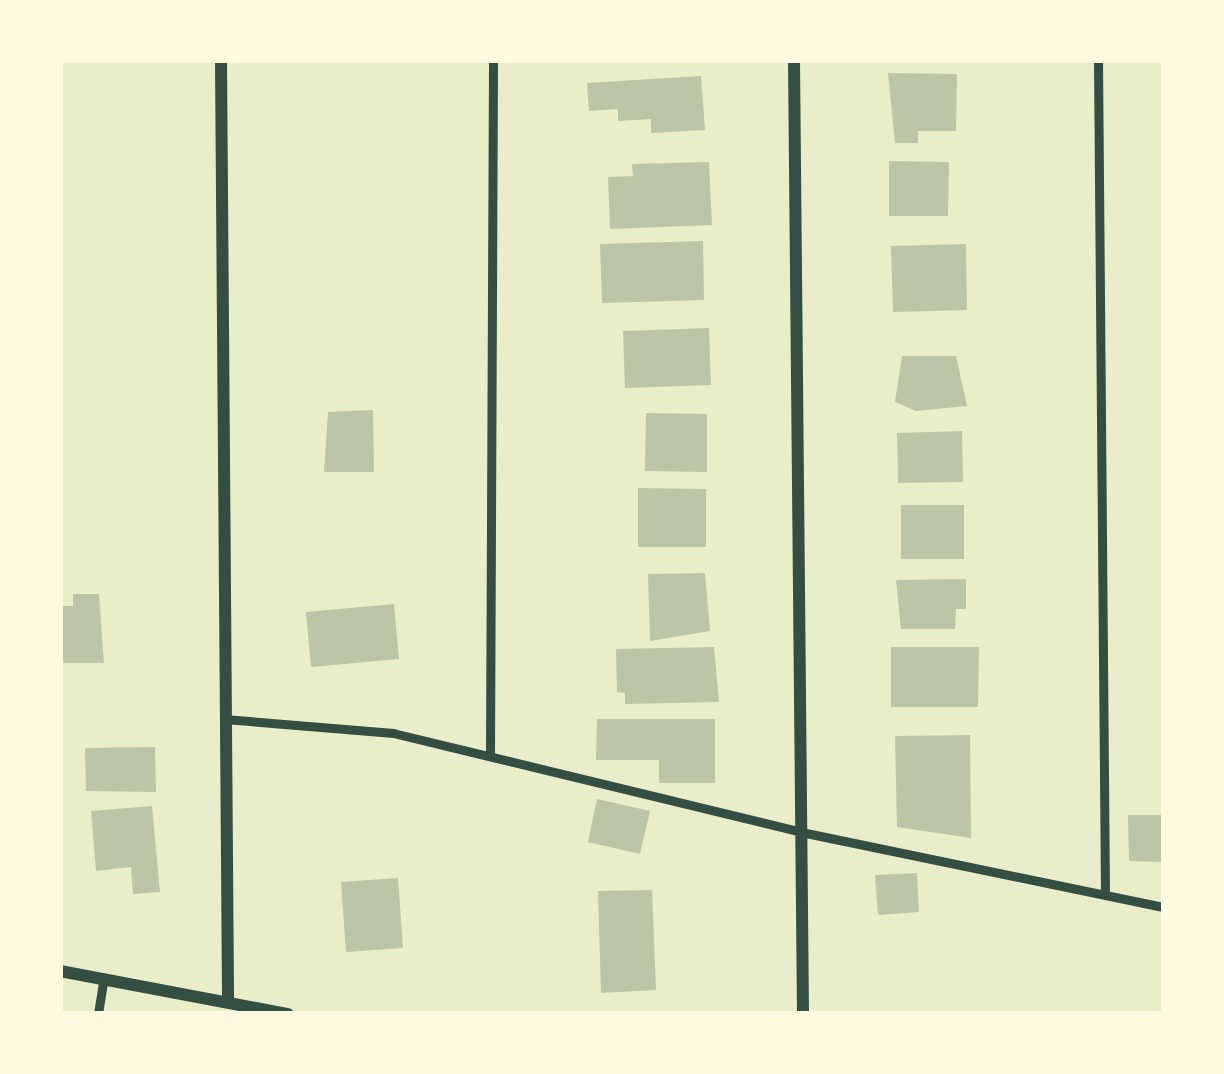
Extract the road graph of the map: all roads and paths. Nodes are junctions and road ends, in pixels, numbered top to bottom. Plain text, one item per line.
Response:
1 (221, 60) edge
2 (494, 60) edge
3 (794, 60) edge
4 (1098, 60) edge
5 (224, 719) junction
6 (490, 754) junction
7 (801, 832) junction
8 (1105, 890) junction
9 (1164, 907) edge
10 (60, 971) edge
11 (104, 982) junction
12 (228, 1000) junction
13 (98, 1014) edge
14 (288, 1014) edge
15 (803, 1014) edge

1 - 5 street
2 - 6 lane
3 - 7 street
4 - 8 lane
5 - 6 lane
5 - 12 street
6 - 7 lane
7 - 8 lane
7 - 15 street
8 - 9 lane
10 - 11 street
11 - 12 street
11 - 13 lane
12 - 14 street

